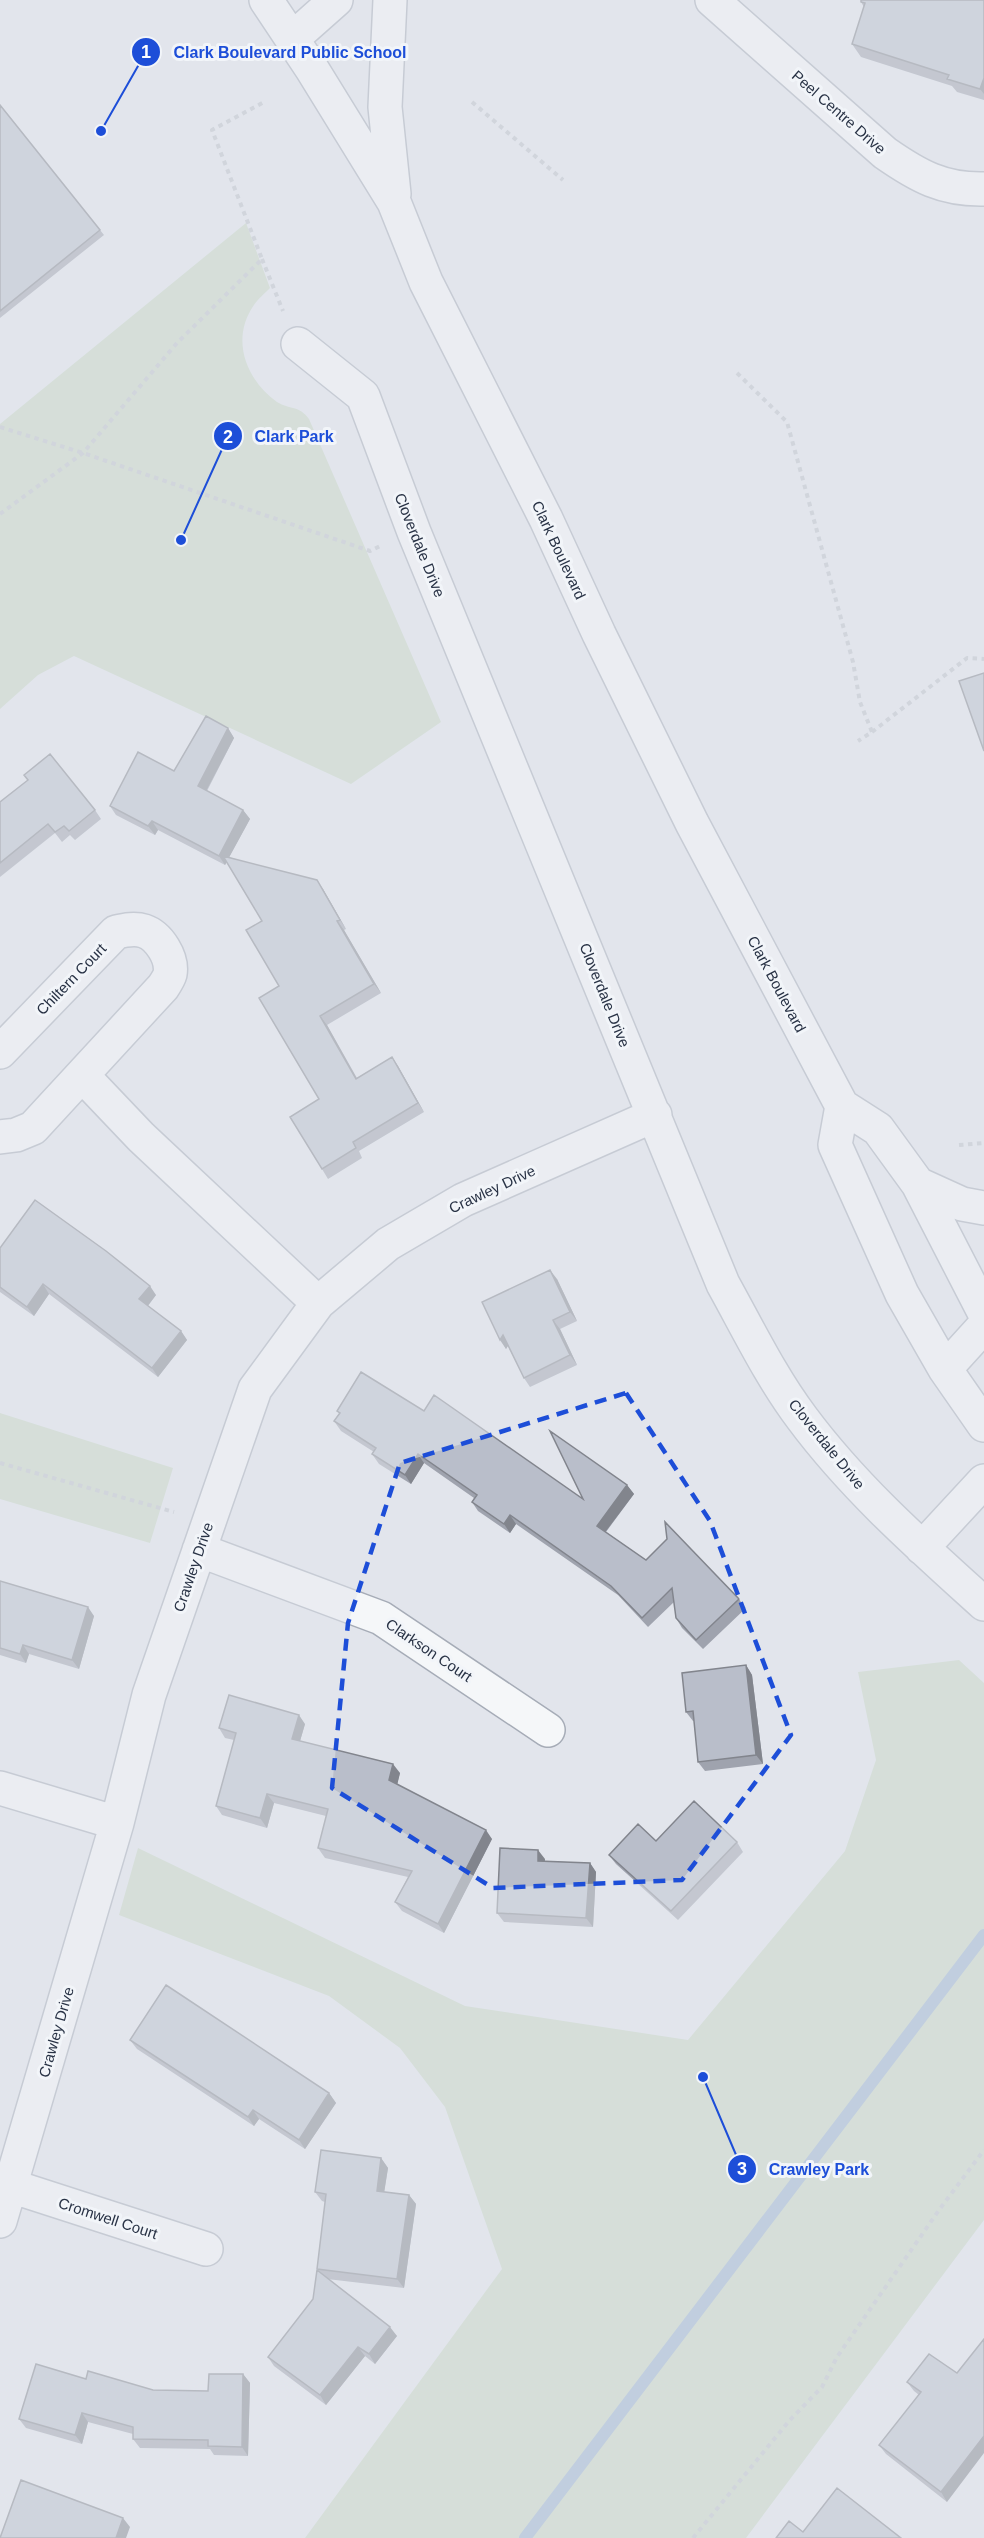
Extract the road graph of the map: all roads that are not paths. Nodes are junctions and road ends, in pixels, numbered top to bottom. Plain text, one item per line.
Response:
1 (268, 0) edge
2 (336, 0) edge
3 (390, 0) edge
4 (712, 0) edge
5 (292, 39) junction
6 (984, 189) edge
7 (394, 202) junction
8 (298, 344) road end
9 (0, 1052) edge
10 (82, 1075) junction
11 (842, 1106) junction
12 (655, 1115) junction
13 (0, 1137) edge
14 (918, 1184) junction
15 (984, 1208) edge
16 (318, 1303) junction
17 (984, 1312) edge
18 (984, 1326) edge
19 (945, 1369) junction
20 (984, 1425) edge
21 (984, 1481) edge
22 (204, 1536) junction
23 (922, 1548) junction
24 (984, 1604) edge
25 (548, 1730) dead end
26 (0, 1788) edge
27 (117, 1823) junction
28 (11, 2186) junction
29 (0, 2221) edge
30 (206, 2249) dead end

1 - 5 street, Clark Boulevard
2 - 5 street
3 - 7 street
4 - 6 street, Peel Centre Drive
5 - 7 street, Clark Boulevard
7 - 11 street, Clark Boulevard
8 - 12 street, Cloverdale Drive
9 - 10 street, Chiltern Court
10 - 13 street, Chiltern Court
10 - 16 street
11 - 14 street, Clark Boulevard
11 - 19 street
12 - 16 street, Crawley Drive
12 - 23 street, Cloverdale Drive
14 - 15 street
14 - 17 street, Clark Boulevard
16 - 22 street, Crawley Drive
18 - 19 street
19 - 20 street
21 - 23 street
22 - 25 street, Clarkson Court
22 - 27 street, Crawley Drive
23 - 24 street, Cloverdale Drive
26 - 27 street
27 - 28 street, Crawley Drive
28 - 29 street, Crawley Drive
28 - 30 street, Cromwell Court

